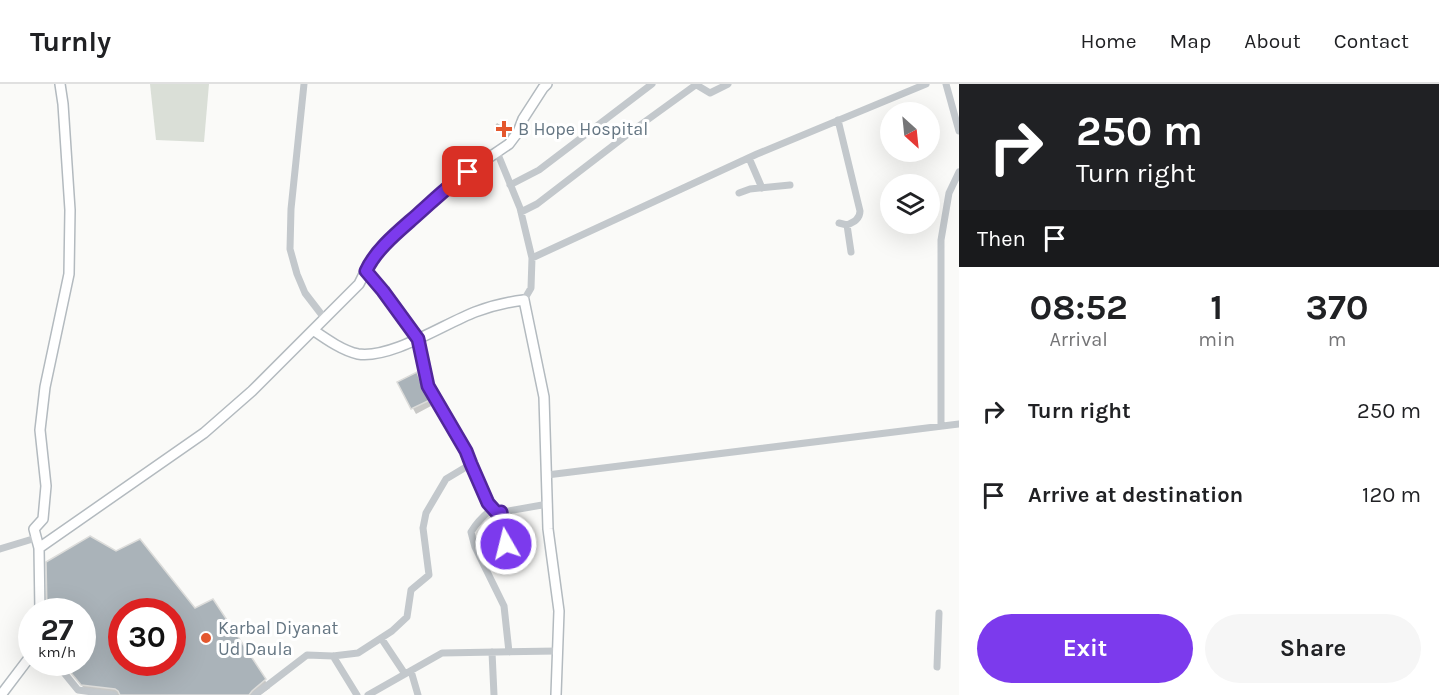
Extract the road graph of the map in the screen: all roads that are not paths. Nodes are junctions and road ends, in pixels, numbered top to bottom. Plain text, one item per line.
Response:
1 (60, 84) edge
2 (304, 84) edge
3 (547, 84) edge
4 (652, 84) edge
5 (696, 84) edge
6 (728, 84) edge
7 (926, 84) edge
8 (946, 84) edge
9 (838, 120) junction
10 (959, 131) edge
11 (497, 152) junction
12 (749, 158) junction
13 (959, 172) edge
14 (510, 184) junction
15 (790, 185) dead end
16 (762, 188) junction
17 (740, 193) dead end
18 (520, 213) junction
19 (838, 223) dead end
20 (847, 225) junction
21 (851, 252) dead end
22 (532, 258) junction
23 (366, 271) junction
24 (524, 300) junction
25 (325, 319) junction
26 (313, 330) junction
27 (418, 339) junction
28 (959, 424) edge
29 (941, 426) junction
30 (471, 464) junction
31 (547, 476) junction
32 (548, 504) junction
33 (492, 509) junction
34 (501, 512) junction
35 (38, 543) junction
36 (0, 549) edge
37 (508, 560) dead end
38 (40, 598) edge
39 (939, 613) dead end
40 (381, 638) junction
41 (557, 651) junction
42 (492, 652) junction
43 (509, 652) junction
44 (333, 656) junction
45 (937, 667) dead end
46 (408, 672) junction
47 (18, 673) edge
48 (67, 676) edge
49 (1, 695) edge
50 (114, 695) edge
51 (255, 695) edge
52 (357, 695) edge
53 (368, 695) edge
54 (418, 695) edge
55 (495, 695) edge
56 (556, 695) edge

1 - 35 street
2 - 25 street
3 - 11 street
4 - 14 street
5 - 6 street
5 - 18 street
7 - 9 street
8 - 10 street
9 - 12 street
9 - 20 street
11 - 14 street
11 - 23 street
12 - 16 street
12 - 22 street
13 - 29 street
14 - 18 street
15 - 16 street
16 - 17 street
18 - 22 street
19 - 20 street
20 - 21 street
22 - 24 street
23 - 25 street
23 - 27 street
24 - 27 street
24 - 31 street
25 - 26 street
26 - 27 street
26 - 35 street
27 - 30 street
28 - 29 street
29 - 31 street
30 - 33 street
30 - 40 street
31 - 32 street
32 - 34 street
32 - 41 street
33 - 34 street
33 - 43 street
34 - 37 street
35 - 36 street
35 - 38 street
39 - 45 street
40 - 44 street
40 - 46 street
41 - 43 street
41 - 56 street
42 - 43 street
42 - 46 street
42 - 55 street
44 - 51 street
44 - 52 street
46 - 53 street
46 - 54 street
47 - 49 street
48 - 50 street

